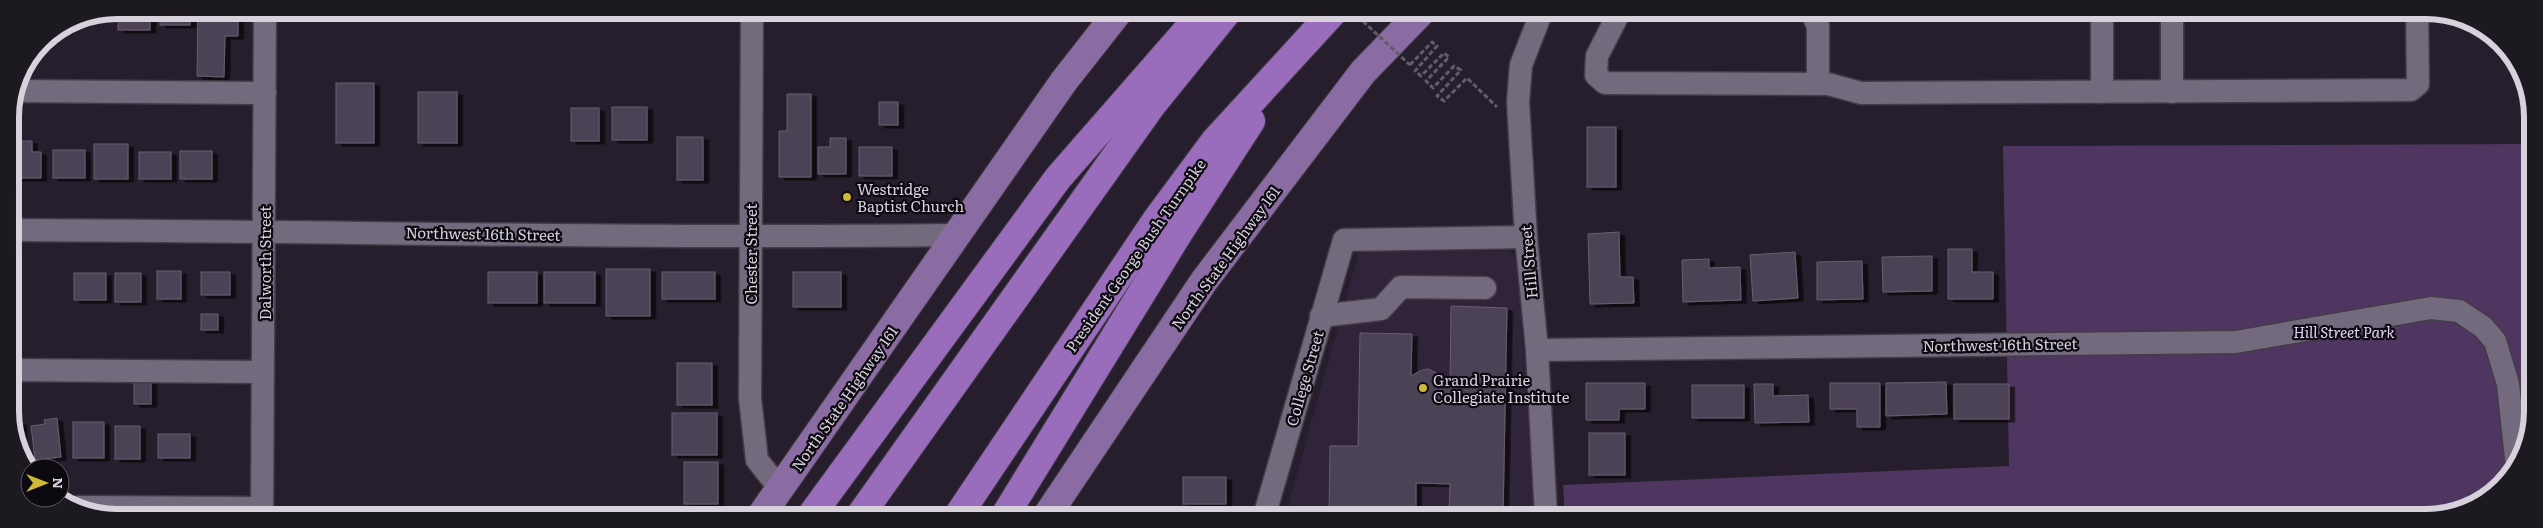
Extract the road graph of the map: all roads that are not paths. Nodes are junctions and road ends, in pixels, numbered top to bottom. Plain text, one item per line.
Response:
1 (265, 19) edge
2 (752, 19) edge
3 (1113, 19) edge
4 (1197, 19) edge
5 (1222, 19) edge
6 (1327, 19) edge
7 (1414, 19) edge
8 (1539, 19) edge
9 (1616, 19) edge
10 (1814, 19) edge
11 (2102, 19) edge
12 (2172, 19) edge
13 (2418, 19) edge
14 (1295, 53) junction
15 (1818, 83) junction
16 (22, 91) edge
17 (2102, 92) junction
18 (2172, 92) junction
19 (265, 93) junction
20 (19, 230) edge
21 (264, 231) junction
22 (954, 235) junction
23 (750, 238) junction
24 (1526, 238) junction
25 (1485, 288) dead end
26 (1321, 316) junction
27 (1537, 350) junction
28 (19, 370) edge
29 (263, 372) junction
30 (2515, 452) edge
31 (781, 490) junction
32 (102, 508) edge
33 (152, 509) edge
34 (262, 509) edge
35 (766, 509) edge
36 (815, 509) edge
37 (865, 509) edge
38 (962, 509) edge
39 (1009, 509) edge
40 (1051, 509) edge
41 (1266, 509) edge
42 (1546, 509) edge

1 - 19 street, Dalworth Street
2 - 23 street, Chester Street
3 - 22 main road, North State Highway 161
4 - 36 highway
5 - 37 highway
6 - 14 highway, President George Bush Turnpike
7 - 40 main road, North State Highway 161
8 - 24 street, Hill Street
9 - 15 street
10 - 15 street
11 - 17 street
12 - 18 street
13 - 18 street
14 - 38 highway, President George Bush Turnpike
14 - 39 highway
15 - 17 street
16 - 19 street
17 - 18 street
19 - 21 street, Dalworth Street
20 - 21 street, Northwest 16th Street
21 - 23 street, Northwest 16th Street
21 - 29 street, Dalworth Street
22 - 23 street, Northwest 16th Street
22 - 31 main road, North State Highway 161
23 - 31 street, Chester Street
24 - 26 street, College Street
24 - 27 street, Hill Street
25 - 26 street
26 - 41 street, College Street
27 - 30 street, Northwest 16th Street
27 - 42 street, Hill Street
28 - 29 street
29 - 34 street, Dalworth Street
31 - 35 main road, North State Highway 161
32 - 33 street

